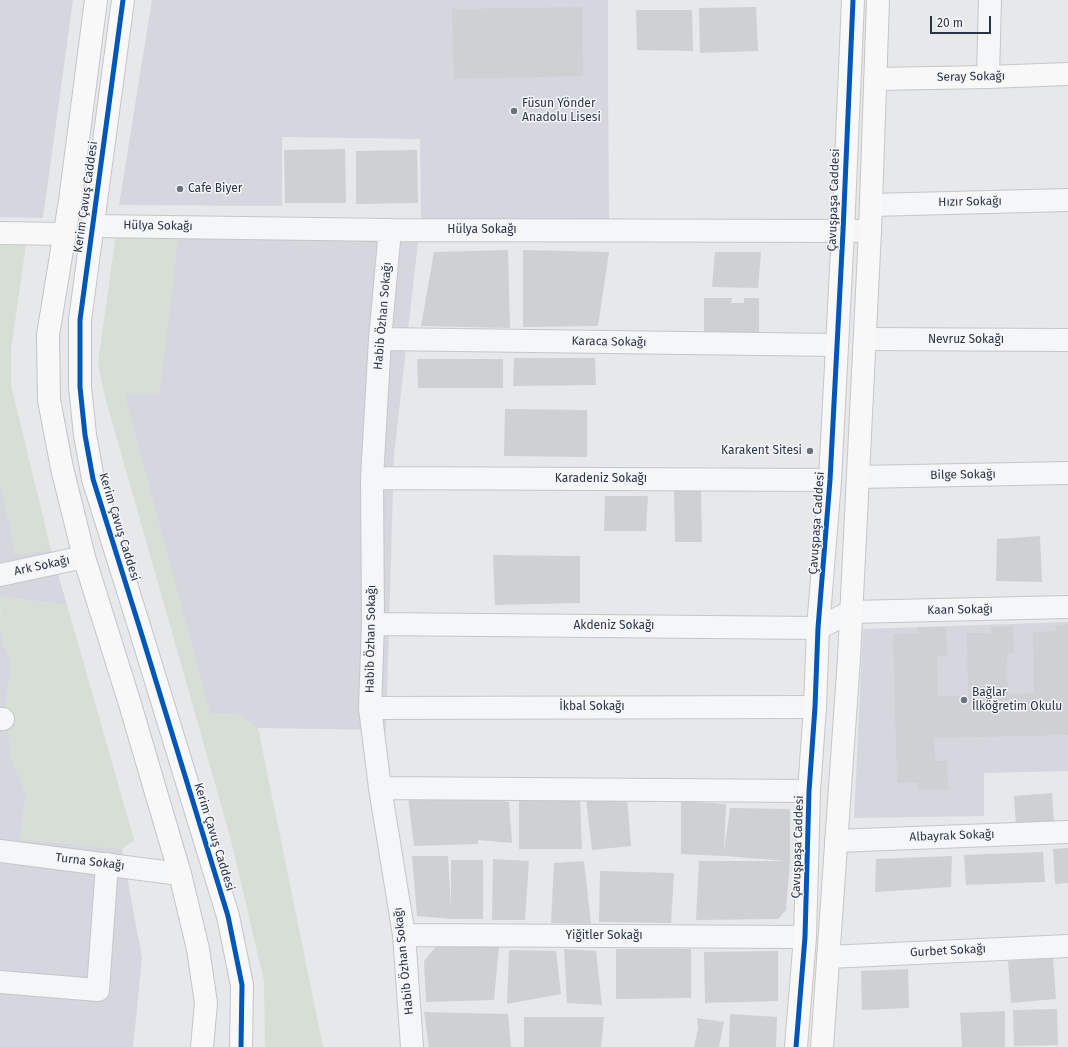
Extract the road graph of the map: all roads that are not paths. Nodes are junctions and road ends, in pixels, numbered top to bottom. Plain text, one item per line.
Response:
1 (96, 0) edge
2 (123, 0) edge
3 (853, 0) edge
4 (878, 0) edge
5 (990, 0) edge
6 (1068, 74) edge
7 (988, 77) junction
8 (875, 78) junction
9 (1068, 200) edge
10 (871, 205) junction
11 (93, 226) junction
12 (390, 230) junction
13 (843, 231) junction
14 (870, 231) junction
15 (0, 233) edge
16 (64, 234) junction
17 (380, 339) junction
18 (865, 340) junction
19 (1068, 340) edge
20 (837, 345) junction
21 (1068, 473) edge
22 (858, 477) junction
23 (372, 478) junction
24 (830, 480) junction
25 (84, 557) junction
26 (0, 575) edge
27 (1068, 607) edge
28 (851, 612) junction
29 (373, 624) junction
30 (818, 628) junction
31 (815, 707) junction
32 (370, 708) junction
33 (380, 788) junction
34 (809, 791) junction
35 (1068, 832) edge
36 (836, 841) junction
37 (0, 851) edge
38 (107, 864) junction
39 (180, 874) junction
40 (404, 935) junction
41 (805, 937) junction
42 (1068, 946) edge
43 (828, 957) junction
44 (0, 982) edge
45 (202, 1047) edge
46 (241, 1047) edge
47 (412, 1047) edge
48 (796, 1047) edge
49 (822, 1047) edge

1 - 16 street, Kerim Çavuş Caddesi
2 - 11 street, Kerim Çavuş Caddesi
3 - 13 street, Çavuşpaşa Caddesi
4 - 8 street
5 - 7 street
6 - 7 street, Seray Sokağı
7 - 8 street, Seray Sokağı
8 - 10 street
9 - 10 street, Hızır Sokağı
10 - 14 street
11 - 12 street, Hülya Sokağı
11 - 46 street, Kerim Çavuş Caddesi
12 - 13 street, Hülya Sokağı
12 - 17 street, Habib Özhan Sokağı
13 - 14 street, Hülya Sokağı
13 - 20 street, Çavuşpaşa Caddesi
14 - 18 street
15 - 16 street
16 - 25 street, Kerim Çavuş Caddesi
17 - 20 street, Karaca Sokağı
17 - 23 street, Habib Özhan Sokağı
18 - 19 street, Nevruz Sokağı
18 - 22 street
20 - 24 street, Çavuşpaşa Caddesi
21 - 22 street, Bilge Sokağı
22 - 28 street
23 - 24 street, Karadeniz Sokağı
23 - 29 street, Habib Özhan Sokağı
24 - 30 street, Çavuşpaşa Caddesi
25 - 26 street, Ark Sokağı
25 - 39 street, Kerim Çavuş Caddesi
27 - 28 street, Kaan Sokağı
28 - 30 street, Akdeniz Sokağı
28 - 36 street
29 - 30 street, Akdeniz Sokağı
29 - 32 street, Habib Özhan Sokağı
30 - 31 street, Çavuşpaşa Caddesi
31 - 32 street, İkbal Sokağı
31 - 34 street, Çavuşpaşa Caddesi
32 - 33 street, Habib Özhan Sokağı
33 - 34 street
33 - 40 street, Habib Özhan Sokağı
34 - 41 street, Çavuşpaşa Caddesi
35 - 36 street, Albayrak Sokağı
36 - 43 street
37 - 38 street, Turna Sokağı
38 - 39 street, Turna Sokağı
38 - 44 street
39 - 45 street, Kerim Çavuş Caddesi
40 - 41 street, Yiğitler Sokağı
40 - 47 street, Habib Özhan Sokağı
41 - 48 street, Çavuşpaşa Caddesi
42 - 43 street, Gurbet Sokağı
43 - 49 street

